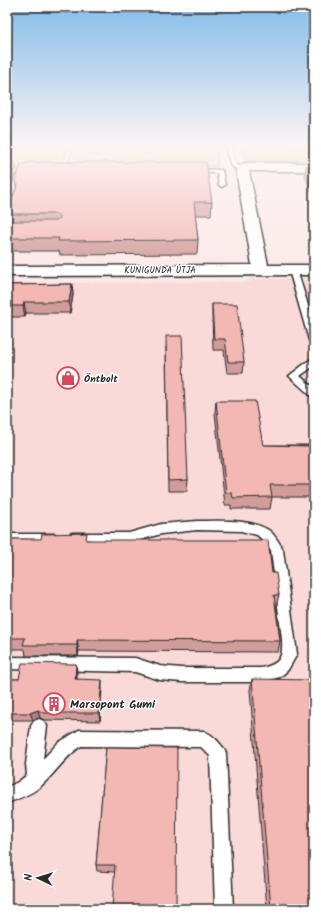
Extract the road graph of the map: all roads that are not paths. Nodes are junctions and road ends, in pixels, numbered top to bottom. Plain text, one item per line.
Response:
1 (247, 190) edge
2 (9, 193) edge
3 (12, 202) edge
4 (261, 270) junction
5 (293, 270) junction
6 (314, 270) edge
7 (7, 271) edge
8 (311, 318) edge
9 (314, 340) edge
10 (314, 361) edge
11 (314, 393) edge
12 (7, 538) edge
13 (7, 663) edge
14 (39, 726) dead end
15 (35, 780) junction
16 (7, 795) edge
17 (224, 909) edge

1 - 4 street
2 - 3 lane
4 - 5 street, KUNIGUNDA ÚTJA
4 - 7 street, KUNIGUNDA ÚTJA
5 - 6 street, KUNIGUNDA ÚTJA
5 - 8 lane
8 - 9 lane
10 - 11 lane
12 - 13 lane
14 - 15 lane
15 - 16 lane
15 - 17 lane

